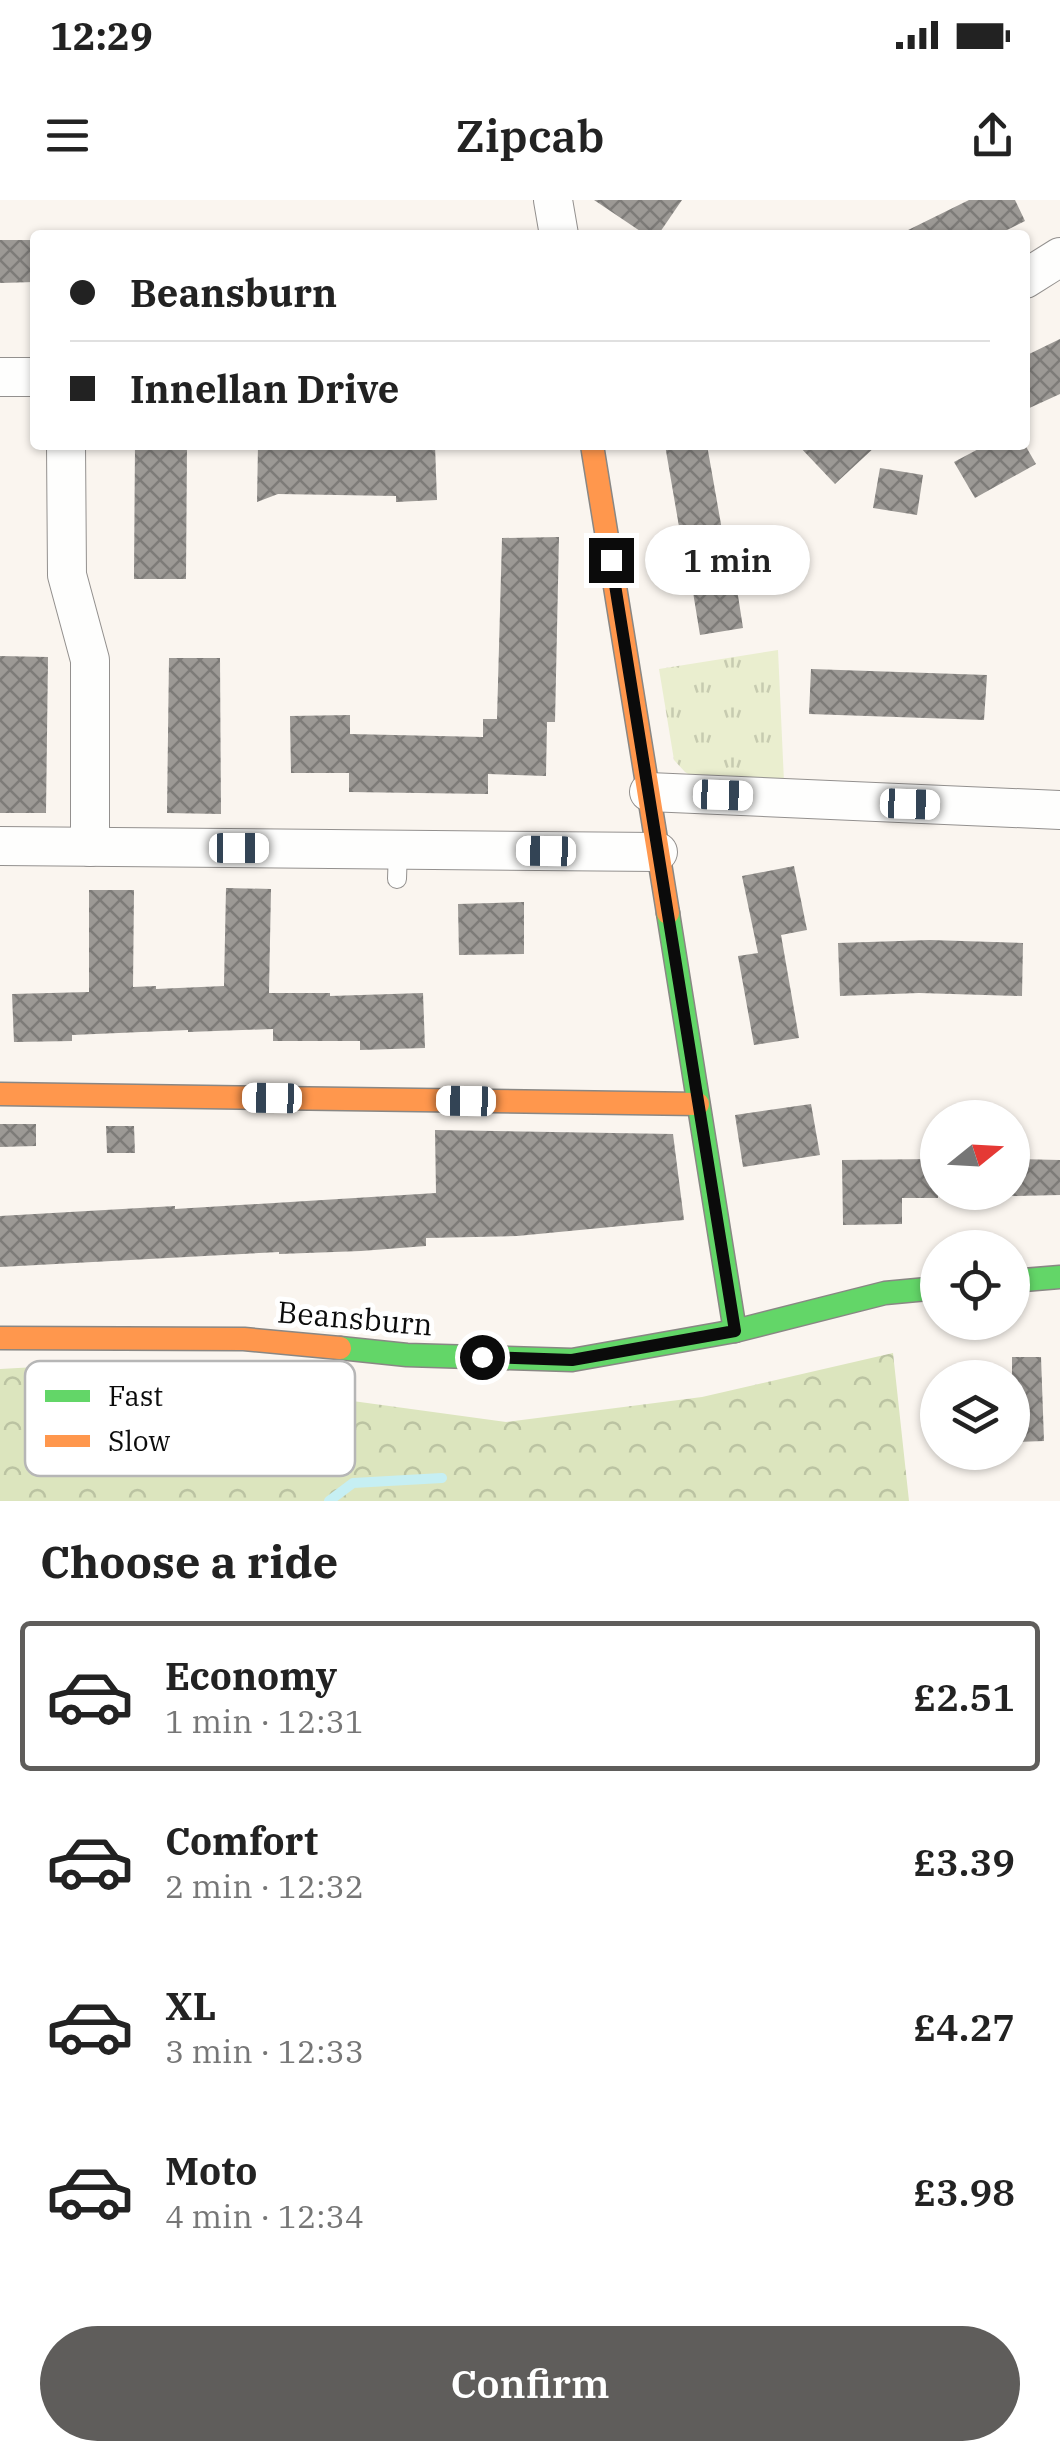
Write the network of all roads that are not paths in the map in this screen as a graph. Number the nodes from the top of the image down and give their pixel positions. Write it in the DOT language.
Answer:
graph roads {
  1 [pos="553,200"];
  2 [pos="558,230"];
  3 [pos="1060,257"];
  4 [pos="1030,276"];
  5 [pos="0,378"];
  6 [pos="30,378"];
  7 [pos="66,450"];
  8 [pos="593,450"];
  9 [pos="648,792"];
  10 [pos="1060,810"];
  11 [pos="0,846"];
  12 [pos="90,847"];
  13 [pos="658,852"];
  14 [pos="0,1094"];
  15 [pos="698,1104"];
  16 [pos="1060,1277"];
  17 [pos="1030,1280"];
  18 [pos="920,1289"];
  19 [pos="735,1331"];
  20 [pos="0,1338"];
  1 -- 2 [label="street"];
  3 -- 4 [label="street"];
  5 -- 6 [label="street"];
  7 -- 12 [label="street"];
  8 -- 9 [label="street"];
  9 -- 10 [label="street"];
  9 -- 13 [label="street"];
  11 -- 12 [label="street"];
  12 -- 13 [label="street"];
  13 -- 15 [label="street"];
  14 -- 15 [label="street"];
  15 -- 19 [label="street"];
  16 -- 17 [label="street"];
  18 -- 19 [label="street, Beansburn"];
  19 -- 20 [label="street, Beansburn"];
}
